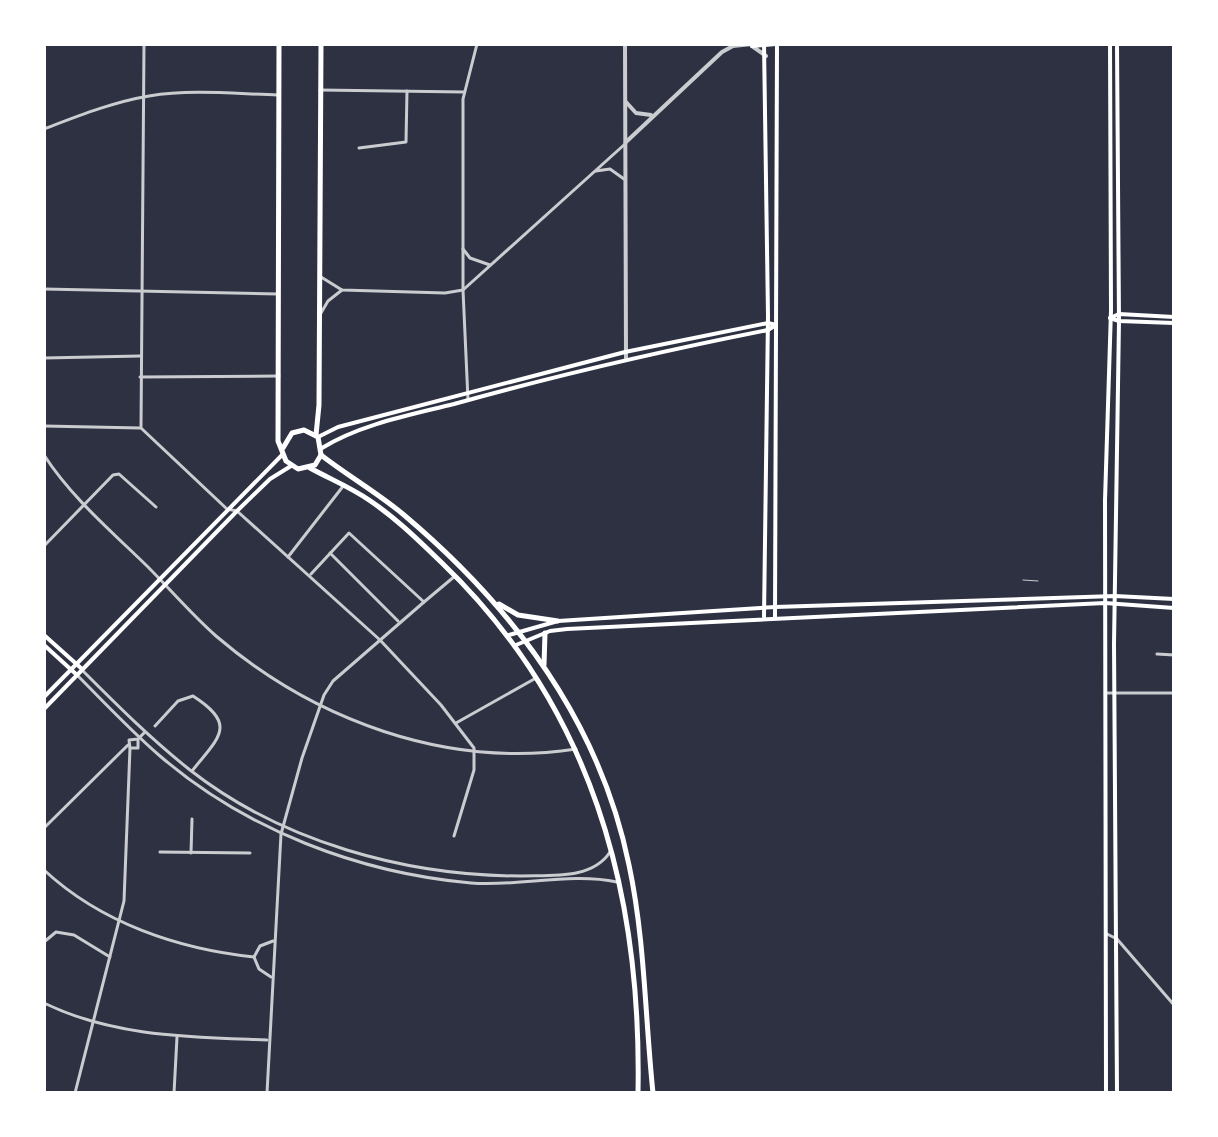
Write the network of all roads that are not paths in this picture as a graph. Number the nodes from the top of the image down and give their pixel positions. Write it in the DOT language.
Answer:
graph roads {
  1 [pos="144,44"];
  2 [pos="279,44"];
  3 [pos="321,44"];
  4 [pos="477,44"];
  5 [pos="625,44"];
  6 [pos="776,44"];
  7 [pos="1110,44"];
  8 [pos="1117,44"];
  9 [pos="751,45"];
  10 [pos="764,45"];
  11 [pos="766,56"];
  12 [pos="320,90"];
  13 [pos="407,91"];
  14 [pos="464,92"];
  15 [pos="279,95"];
  16 [pos="144,97"];
  17 [pos="625,100"];
  18 [pos="653,115"];
  19 [pos="44,129"];
  20 [pos="625,144"];
  21 [pos="359,148"];
  22 [pos="592,172"];
  23 [pos="624,179"];
  24 [pos="463,248"];
  25 [pos="490,265"];
  26 [pos="320,275"];
  27 [pos="44,289"];
  28 [pos="342,290"];
  29 [pos="463,290"];
  30 [pos="141,291"];
  31 [pos="278,294"];
  32 [pos="1119,314"];
  33 [pos="319,317"];
  34 [pos="1174,317"];
  35 [pos="1110,318"];
  36 [pos="1119,321"];
  37 [pos="768,323"];
  38 [pos="1174,323"];
  39 [pos="776,325"];
  40 [pos="768,330"];
  41 [pos="626,355"];
  42 [pos="140,356"];
  43 [pos="44,358"];
  44 [pos="279,376"];
  45 [pos="140,377"];
  46 [pos="468,393"];
  47 [pos="468,400"];
  48 [pos="44,426"];
  49 [pos="141,428"];
  50 [pos="317,436"];
  51 [pos="283,451"];
  52 [pos="322,451"];
  53 [pos="44,455"];
  54 [pos="291,466"];
  55 [pos="310,468"];
  56 [pos="344,485"];
  57 [pos="85,505"];
  58 [pos="156,507"];
  59 [pos="227,509"];
  60 [pos="237,511"];
  61 [pos="44,546"];
  62 [pos="330,553"];
  63 [pos="288,557"];
  64 [pos="310,575"];
  65 [pos="456,576"];
  66 [pos="159,578"];
  67 [pos="1023,580"];
  68 [pos="1038,581"];
  69 [pos="164,584"];
  70 [pos="1105,596"];
  71 [pos="1115,596"];
  72 [pos="1174,599"];
  73 [pos="495,601"];
  74 [pos="424,602"];
  75 [pos="1105,603"];
  76 [pos="1115,603"];
  77 [pos="765,607"];
  78 [pos="775,607"];
  79 [pos="1174,608"];
  80 [pos="662,614"];
  81 [pos="764,617"];
  82 [pos="775,617"];
  83 [pos="399,621"];
  84 [pos="558,621"];
  85 [pos="664,623"];
  86 [pos="547,624"];
  87 [pos="520,631"];
  88 [pos="547,632"];
  89 [pos="44,635"];
  90 [pos="509,635"];
  91 [pos="380,640"];
  92 [pos="527,640"];
  93 [pos="44,645"];
  94 [pos="516,645"];
  95 [pos="1157,654"];
  96 [pos="1174,655"];
  97 [pos="76,664"];
  98 [pos="544,666"];
  99 [pos="71,669"];
  100 [pos="82,669"];
  101 [pos="77,675"];
  102 [pos="538,678"];
  103 [pos="1106,693"];
  104 [pos="1114,693"];
  105 [pos="1174,693"];
  106 [pos="44,697"];
  107 [pos="319,708"];
  108 [pos="44,709"];
  109 [pos="456,723"];
  110 [pos="155,726"];
  111 [pos="145,732"];
  112 [pos="139,738"];
  113 [pos="129,747"];
  114 [pos="577,749"];
  115 [pos="475,753"];
  116 [pos="192,771"];
  117 [pos="192,819"];
  118 [pos="283,825"];
  119 [pos="44,828"];
  120 [pos="281,834"];
  121 [pos="454,836"];
  122 [pos="612,849"];
  123 [pos="160,852"];
  124 [pos="191,853"];
  125 [pos="250,853"];
  126 [pos="44,870"];
  127 [pos="512,876"];
  128 [pos="512,883"];
  129 [pos="621,883"];
  130 [pos="120,921"];
  131 [pos="1107,934"];
  132 [pos="1117,939"];
  133 [pos="273,941"];
  134 [pos="44,942"];
  135 [pos="110,957"];
  136 [pos="254,957"];
  137 [pos="271,977"];
  138 [pos="44,1003"];
  139 [pos="1174,1005"];
  140 [pos="93,1024"];
  141 [pos="177,1036"];
  142 [pos="268,1040"];
  143 [pos="75,1093"];
  144 [pos="174,1093"];
  145 [pos="267,1093"];
  146 [pos="638,1093"];
  147 [pos="653,1093"];
  148 [pos="1106,1093"];
  149 [pos="1117,1093"];
  1 -- 16 [label="street"];
  2 -- 15 [label="main road"];
  3 -- 12 [label="main road"];
  4 -- 14 [label="street"];
  5 -- 17 [label="street"];
  6 -- 10 [label="main road"];
  6 -- 39 [label="main road"];
  7 -- 35 [label="main road"];
  8 -- 32 [label="main road"];
  9 -- 10 [label="main road"];
  9 -- 11 [label="street"];
  9 -- 18 [label="street"];
  10 -- 11 [label="main road"];
  11 -- 37 [label="main road"];
  12 -- 13 [label="street"];
  12 -- 26 [label="main road"];
  13 -- 14 [label="street"];
  13 -- 21 [label="street"];
  14 -- 24 [label="street"];
  15 -- 16 [label="street"];
  15 -- 31 [label="main road"];
  16 -- 19 [label="street"];
  16 -- 30 [label="street"];
  17 -- 18 [label="street"];
  17 -- 20 [label="street"];
  18 -- 20 [label="street"];
  20 -- 22 [label="street"];
  20 -- 23 [label="street"];
  22 -- 23 [label="street"];
  22 -- 25 [label="street"];
  23 -- 41 [label="street"];
  24 -- 25 [label="street"];
  24 -- 29 [label="street"];
  25 -- 29 [label="street"];
  26 -- 28 [label="street"];
  26 -- 33 [label="main road"];
  27 -- 30 [label="street"];
  28 -- 29 [label="street"];
  28 -- 33 [label="street"];
  29 -- 46 [label="street"];
  30 -- 31 [label="street"];
  30 -- 42 [label="street"];
  31 -- 44 [label="main road"];
  32 -- 34 [label="main road"];
  32 -- 35 [label="main road"];
  32 -- 36 [label="main road"];
  33 -- 50 [label="main road"];
  35 -- 36 [label="main road"];
  35 -- 70 [label="main road"];
  36 -- 38 [label="main road"];
  36 -- 71 [label="main road"];
  37 -- 39 [label="main road"];
  37 -- 40 [label="main road"];
  37 -- 41 [label="main road"];
  39 -- 40 [label="main road"];
  39 -- 78 [label="main road"];
  40 -- 41 [label="main road"];
  40 -- 77 [label="main road"];
  41 -- 46 [label="main road"];
  41 -- 47 [label="main road"];
  42 -- 43 [label="street"];
  42 -- 45 [label="street"];
  44 -- 45 [label="street"];
  44 -- 51 [label="main road"];
  45 -- 49 [label="street"];
  46 -- 47 [label="street"];
  46 -- 50 [label="main road"];
  47 -- 52 [label="main road"];
  48 -- 49 [label="street"];
  49 -- 59 [label="street"];
  50 -- 51 [label="main road"];
  50 -- 52 [label="main road"];
  51 -- 54 [label="main road"];
  51 -- 59 [label="main road"];
  52 -- 55 [label="main road"];
  52 -- 73 [label="main road"];
  53 -- 57 [label="street"];
  54 -- 55 [label="main road"];
  54 -- 60 [label="main road"];
  55 -- 56 [label="main road"];
  56 -- 63 [label="street"];
  56 -- 65 [label="main road"];
  57 -- 58 [label="street"];
  57 -- 61 [label="street"];
  57 -- 66 [label="street"];
  59 -- 60 [label="street"];
  59 -- 66 [label="main road"];
  60 -- 63 [label="street"];
  60 -- 69 [label="main road"];
  62 -- 64 [label="street"];
  62 -- 74 [label="street"];
  62 -- 83 [label="street"];
  63 -- 64 [label="street"];
  64 -- 91 [label="street"];
  65 -- 74 [label="street"];
  65 -- 90 [label="main road"];
  66 -- 69 [label="street"];
  66 -- 97 [label="main road"];
  67 -- 68 [label="lane"];
  69 -- 100 [label="main road"];
  69 -- 107 [label="street"];
  70 -- 71 [label="main road"];
  70 -- 75 [label="main road"];
  70 -- 78 [label="main road"];
  71 -- 72 [label="main road"];
  71 -- 76 [label="main road"];
  73 -- 84 [label="main road"];
  73 -- 87 [label="main road"];
  74 -- 83 [label="street"];
  75 -- 76 [label="main road"];
  75 -- 82 [label="main road"];
  75 -- 103 [label="main road"];
  76 -- 79 [label="main road"];
  76 -- 104 [label="main road"];
  77 -- 78 [label="main road"];
  77 -- 80 [label="main road"];
  77 -- 81 [label="main road"];
  78 -- 82 [label="main road"];
  80 -- 84 [label="main road"];
  80 -- 85 [label="main road"];
  81 -- 82 [label="main road"];
  81 -- 85 [label="main road"];
  83 -- 91 [label="street"];
  84 -- 86 [label="main road"];
  85 -- 88 [label="main road"];
  86 -- 87 [label="main road"];
  86 -- 88 [label="main road"];
  87 -- 90 [label="main road"];
  87 -- 92 [label="main road"];
  88 -- 92 [label="main road"];
  88 -- 98 [label="main road"];
  89 -- 97 [label="main road"];
  90 -- 94 [label="main road"];
  91 -- 107 [label="street"];
  91 -- 109 [label="street"];
  92 -- 94 [label="main road"];
  92 -- 98 [label="main road"];
  93 -- 99 [label="main road"];
  94 -- 102 [label="main road"];
  95 -- 96 [label="street"];
  97 -- 99 [label="main road"];
  97 -- 100 [label="main road"];
  98 -- 147 [label="main road"];
  99 -- 101 [label="main road"];
  99 -- 106 [label="main road"];
  100 -- 101 [label="main road"];
  100 -- 111 [label="street"];
  101 -- 108 [label="main road"];
  101 -- 112 [label="street"];
  102 -- 109 [label="street"];
  102 -- 114 [label="main road"];
  103 -- 104 [label="street"];
  103 -- 131 [label="main road"];
  104 -- 105 [label="street"];
  104 -- 132 [label="main road"];
  107 -- 115 [label="street"];
  107 -- 118 [label="street"];
  109 -- 115 [label="street"];
  110 -- 116 [label="street"];
  111 -- 112 [label="street"];
  111 -- 116 [label="street"];
  112 -- 113 [label="street"];
  112 -- 113 [label="street"];
  112 -- 120 [label="street"];
  113 -- 119 [label="street"];
  113 -- 130 [label="street"];
  114 -- 115 [label="street"];
  114 -- 122 [label="main road"];
  115 -- 121 [label="street"];
  116 -- 118 [label="street"];
  117 -- 124 [label="street"];
  118 -- 120 [label="street"];
  118 -- 127 [label="street"];
  120 -- 128 [label="street"];
  120 -- 133 [label="street"];
  122 -- 127 [label="street"];
  122 -- 129 [label="main road"];
  123 -- 124 [label="street"];
  124 -- 125 [label="street"];
  126 -- 130 [label="street"];
  127 -- 128 [label="street"];
  128 -- 129 [label="street"];
  129 -- 146 [label="main road"];
  130 -- 135 [label="street"];
  130 -- 136 [label="street"];
  131 -- 132 [label="street"];
  131 -- 148 [label="main road"];
  132 -- 139 [label="street"];
  132 -- 149 [label="main road"];
  133 -- 136 [label="street"];
  133 -- 137 [label="street"];
  134 -- 135 [label="street"];
  135 -- 140 [label="street"];
  136 -- 137 [label="street"];
  137 -- 142 [label="street"];
  138 -- 140 [label="street"];
  140 -- 141 [label="street"];
  140 -- 143 [label="street"];
  141 -- 142 [label="street"];
  141 -- 144 [label="street"];
  142 -- 145 [label="street"];
}
